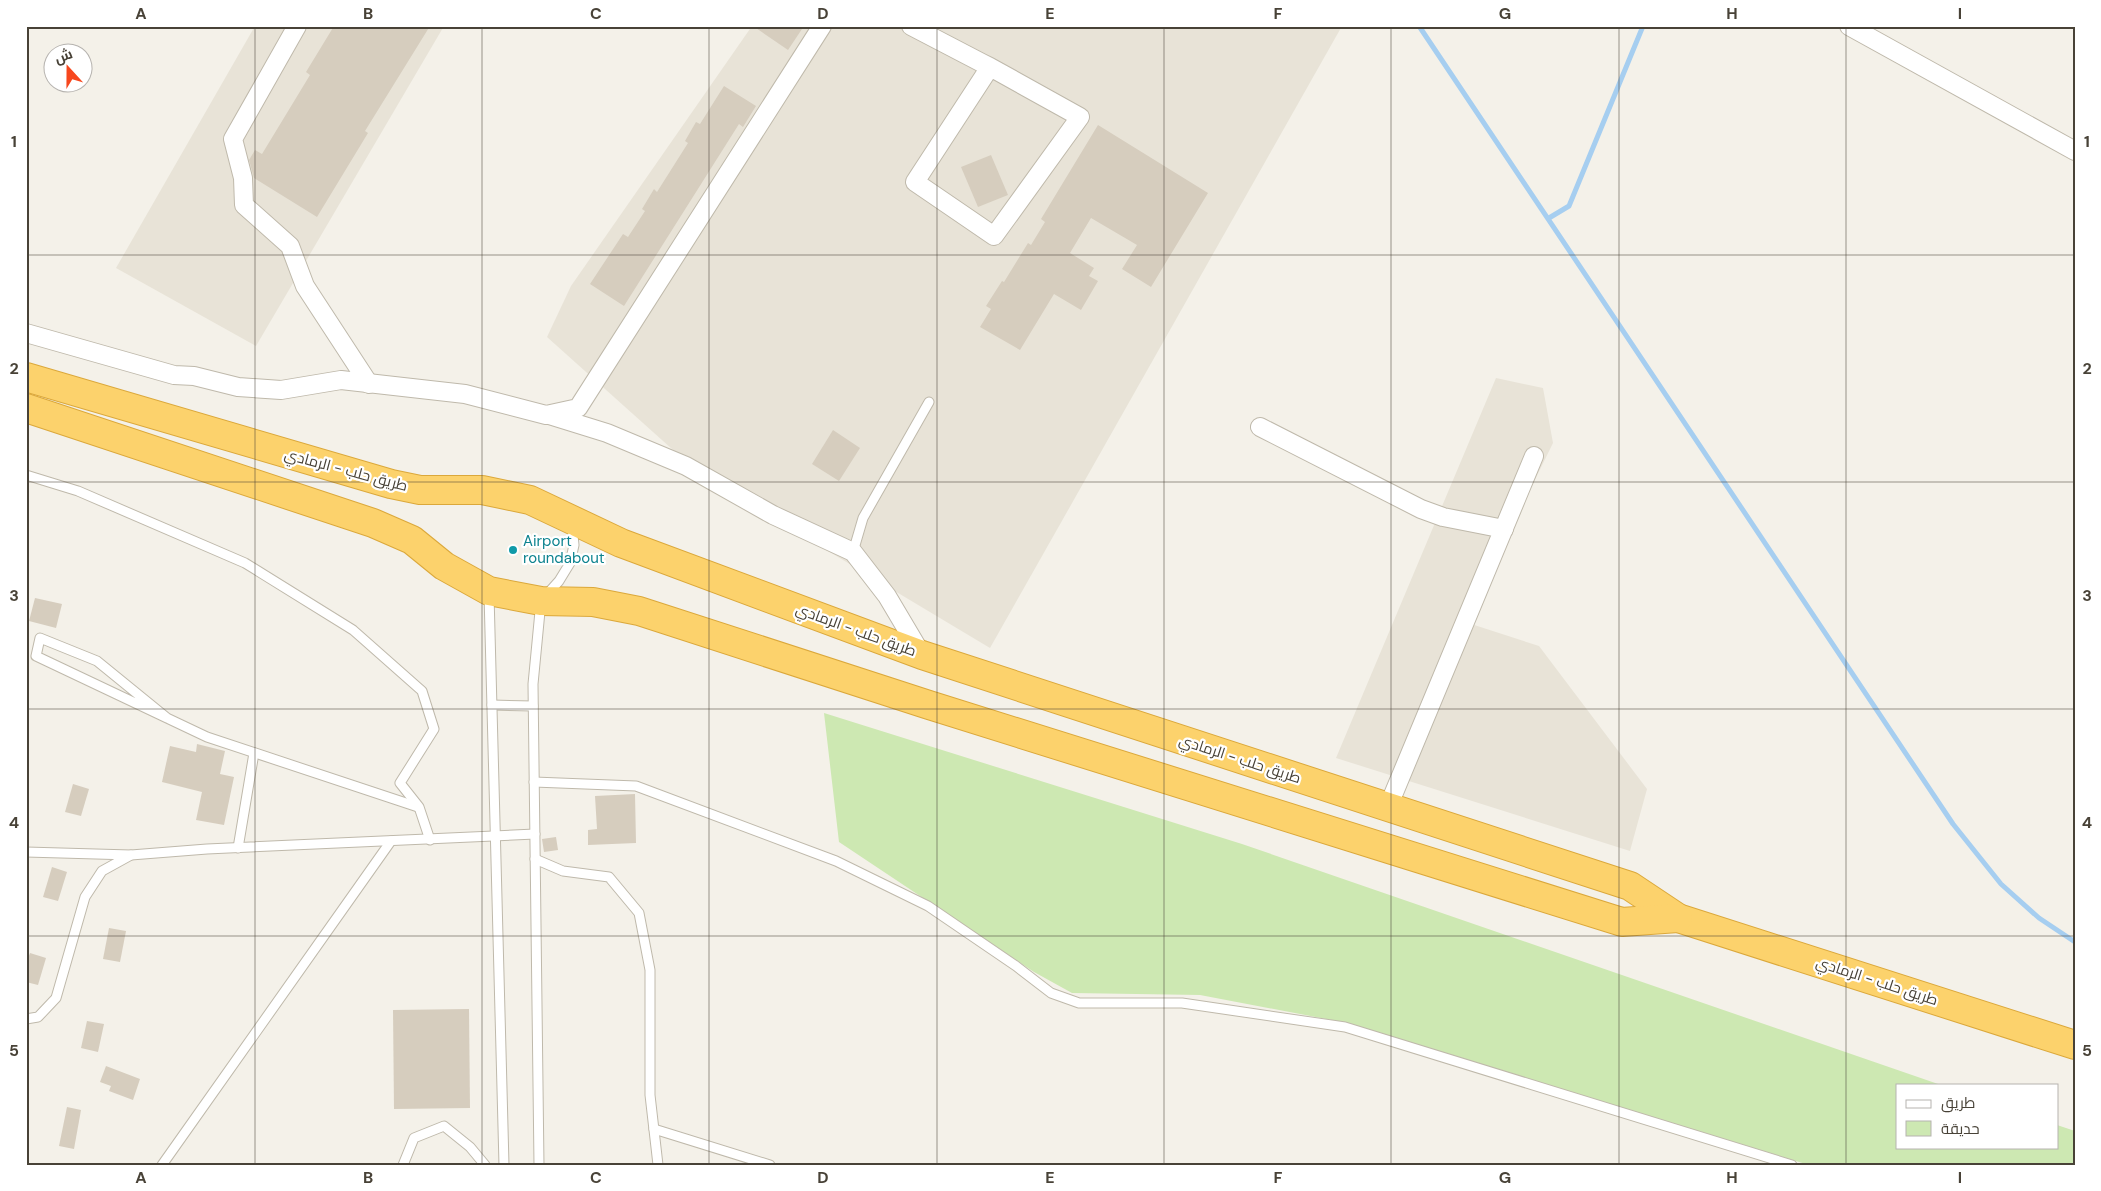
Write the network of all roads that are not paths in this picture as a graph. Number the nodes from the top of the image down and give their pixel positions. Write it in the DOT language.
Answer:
graph roads {
  1 [pos="296,26"];
  2 [pos="822,26"];
  3 [pos="911,26"];
  4 [pos="1850,26"];
  5 [pos="990,67"];
  6 [pos="2075,151"];
  7 [pos="26,332"];
  8 [pos="26,377"];
  9 [pos="369,384"];
  10 [pos="929,402"];
  11 [pos="26,408"];
  12 [pos="546,414"];
  13 [pos="1260,427"];
  14 [pos="1534,456"];
  15 [pos="26,474"];
  16 [pos="572,520"];
  17 [pos="1504,529"];
  18 [pos="853,552"];
  19 [pos="489,591"];
  20 [pos="541,601"];
  21 [pos="922,654"];
  22 [pos="492,705"];
  23 [pos="533,706"];
  24 [pos="167,718"];
  25 [pos="254,753"];
  26 [pos="534,782"];
  27 [pos="419,807"];
  28 [pos="1388,807"];
  29 [pos="535,834"];
  30 [pos="496,836"];
  31 [pos="430,840"];
  32 [pos="391,841"];
  33 [pos="238,848"];
  34 [pos="26,852"];
  35 [pos="131,855"];
  36 [pos="535,859"];
  37 [pos="1678,918"];
  38 [pos="26,1019"];
  39 [pos="2075,1045"];
  40 [pos="654,1129"];
  41 [pos="162,1165"];
  42 [pos="402,1165"];
  43 [pos="485,1165"];
  44 [pos="504,1165"];
  45 [pos="539,1165"];
  46 [pos="658,1165"];
  47 [pos="770,1165"];
  48 [pos="1792,1165"];
  1 -- 9 [label="street"];
  2 -- 12 [label="street"];
  3 -- 5 [label="street"];
  4 -- 6 [label="street"];
  5 -- 5 [label="street"];
  7 -- 9 [label="street"];
  8 -- 16 [label="highway, طريق حلب - الرمادي"];
  9 -- 12 [label="street"];
  10 -- 18 [label="lane"];
  11 -- 19 [label="highway, طريق حلب - الرمادي"];
  12 -- 18 [label="street"];
  13 -- 17 [label="street"];
  14 -- 17 [label="street"];
  15 -- 27 [label="lane"];
  16 -- 20 [label="lane"];
  16 -- 21 [label="highway, طريق حلب - الرمادي"];
  17 -- 28 [label="street"];
  18 -- 21 [label="street"];
  19 -- 20 [label="highway, طريق حلب - الرمادي"];
  19 -- 22 [label="lane"];
  20 -- 23 [label="lane"];
  20 -- 37 [label="highway, طريق حلب - الرمادي"];
  21 -- 28 [label="highway, طريق حلب - الرمادي"];
  22 -- 23 [label="lane"];
  22 -- 30 [label="lane"];
  23 -- 26 [label="lane"];
  24 -- 24 [label="lane"];
  24 -- 25 [label="lane"];
  25 -- 27 [label="lane"];
  25 -- 33 [label="lane"];
  26 -- 29 [label="lane"];
  26 -- 48 [label="lane"];
  27 -- 31 [label="lane"];
  28 -- 37 [label="highway, طريق حلب - الرمادي"];
  29 -- 30 [label="lane"];
  29 -- 36 [label="lane"];
  30 -- 31 [label="lane"];
  30 -- 44 [label="lane"];
  31 -- 32 [label="lane"];
  32 -- 33 [label="lane"];
  32 -- 41 [label="lane"];
  33 -- 35 [label="lane"];
  34 -- 35 [label="lane"];
  35 -- 38 [label="lane"];
  36 -- 40 [label="lane"];
  36 -- 45 [label="lane"];
  37 -- 39 [label="highway, طريق حلب - الرمادي"];
  40 -- 46 [label="lane"];
  40 -- 47 [label="lane"];
  42 -- 43 [label="lane"];
}
